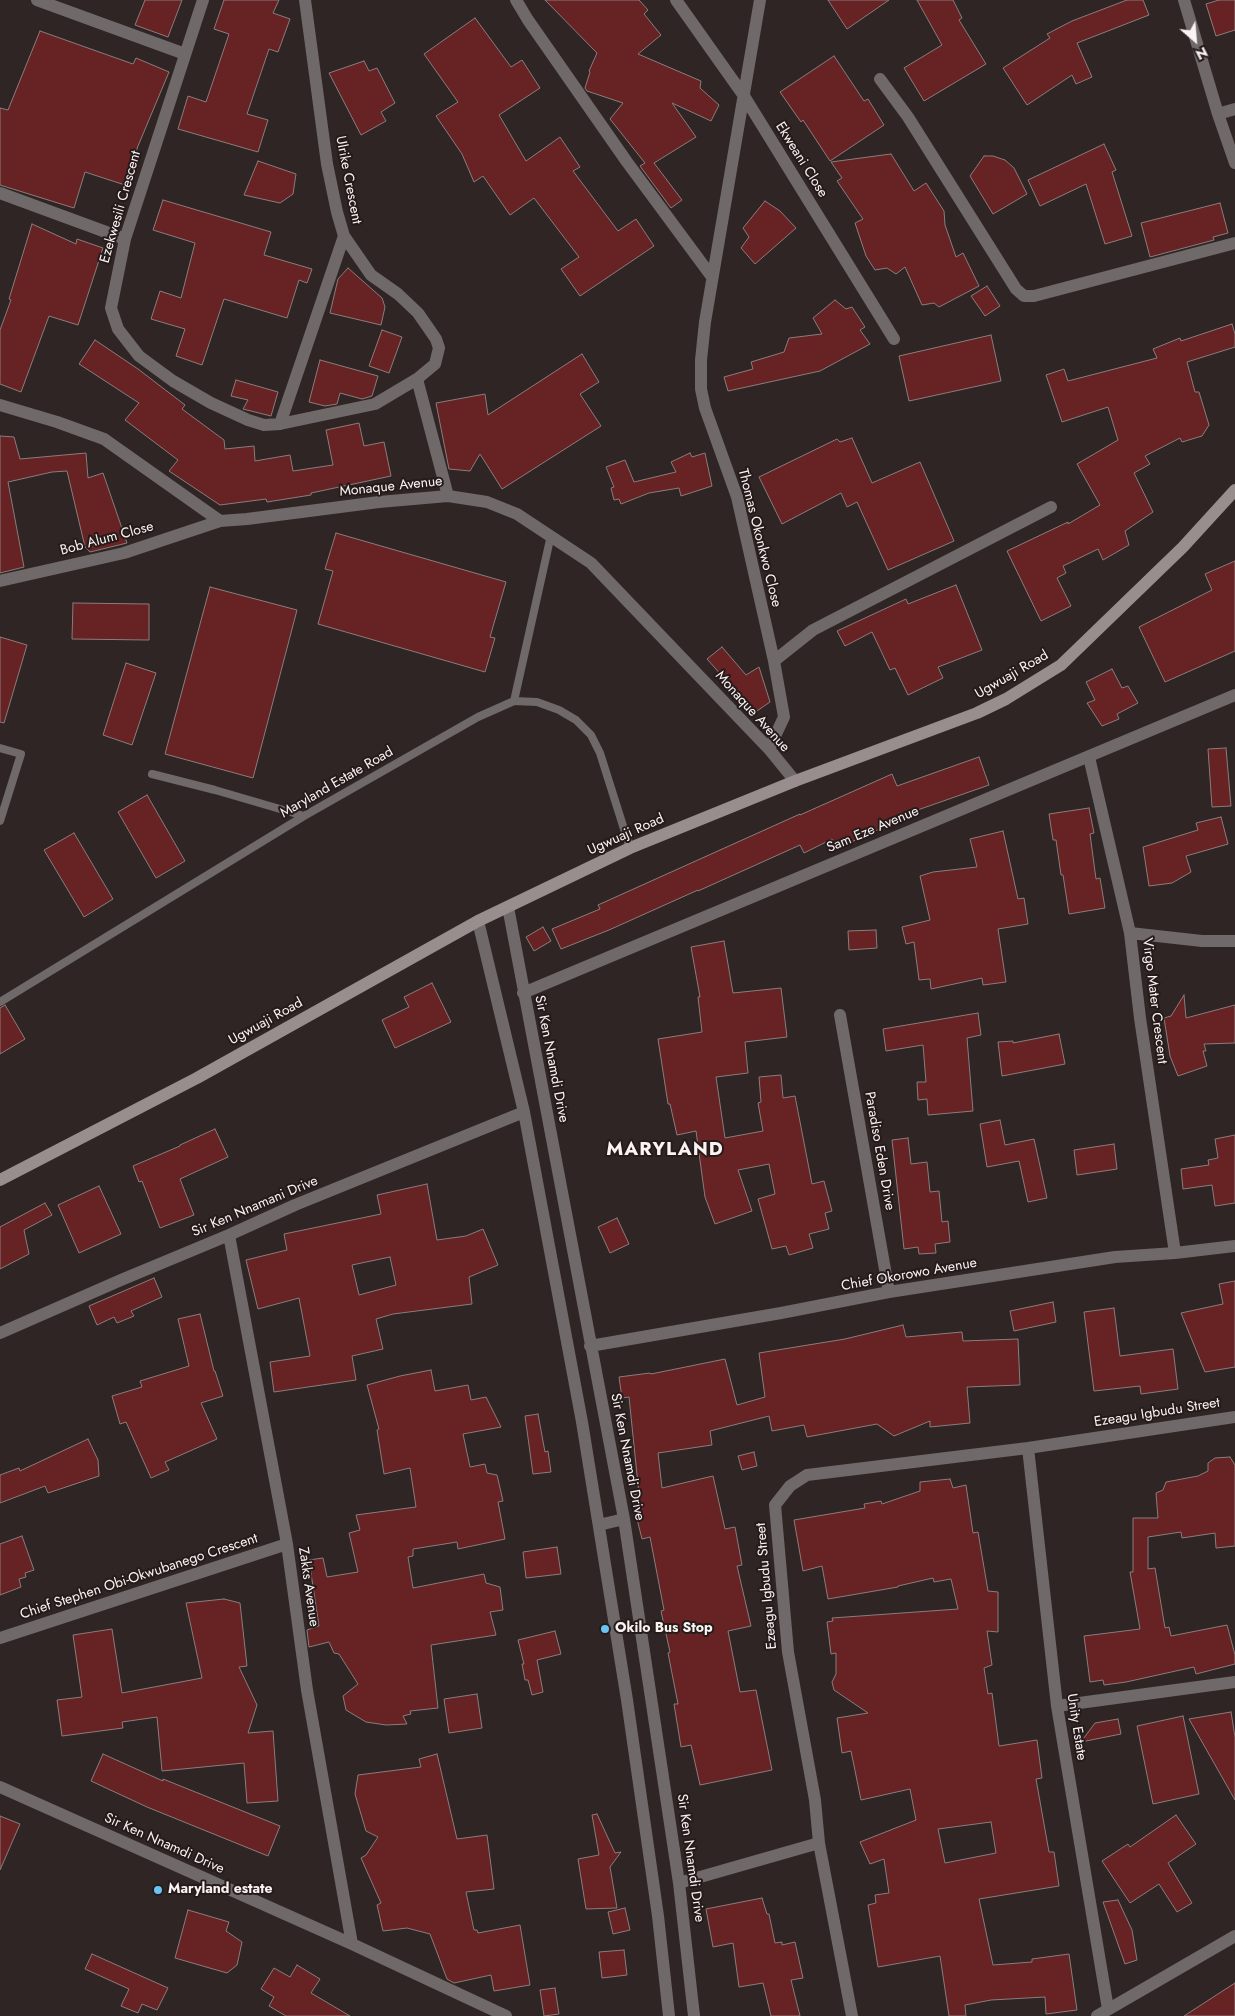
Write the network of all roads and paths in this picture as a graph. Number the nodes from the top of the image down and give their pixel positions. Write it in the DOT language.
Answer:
graph roads {
  1 [pos="37,0"];
  2 [pos="203,0"];
  3 [pos="305,0"];
  4 [pos="516,0"];
  5 [pos="676,0"];
  6 [pos="760,0"];
  7 [pos="1184,0"];
  8 [pos="185,54"];
  9 [pos="880,79"];
  10 [pos="744,96"];
  11 [pos="1235,109"];
  12 [pos="1218,114"];
  13 [pos="1235,164"];
  14 [pos="0,194"];
  15 [pos="344,236"];
  16 [pos="125,239"];
  17 [pos="1235,243"];
  18 [pos="712,277"];
  19 [pos="894,339"];
  20 [pos="417,380"];
  21 [pos="0,405"];
  22 [pos="280,424"];
  23 [pos="1235,490"];
  24 [pos="448,496"];
  25 [pos="1051,508"];
  26 [pos="220,520"];
  27 [pos="551,535"];
  28 [pos="0,581"];
  29 [pos="774,661"];
  30 [pos="1235,694"];
  31 [pos="514,701"];
  32 [pos="0,748"];
  33 [pos="769,749"];
  34 [pos="1089,757"];
  35 [pos="152,774"];
  36 [pos="795,781"];
  37 [pos="304,816"];
  38 [pos="0,821"];
  39 [pos="630,848"];
  40 [pos="508,908"];
  41 [pos="478,921"];
  42 [pos="1130,934"];
  43 [pos="1235,941"];
  44 [pos="523,993"];
  45 [pos="0,1002"];
  46 [pos="840,1015"];
  47 [pos="524,1112"];
  48 [pos="0,1180"];
  49 [pos="229,1235"];
  50 [pos="1235,1246"];
  51 [pos="1175,1253"];
  52 [pos="889,1292"];
  53 [pos="0,1333"];
  54 [pos="590,1346"];
  55 [pos="1235,1417"];
  56 [pos="1028,1448"];
  57 [pos="624,1519"];
  58 [pos="599,1525"];
  59 [pos="287,1544"];
  60 [pos="0,1638"];
  61 [pos="1235,1682"];
  62 [pos="1057,1706"];
  63 [pos="0,1787"];
  64 [pos="819,1843"];
  65 [pos="679,1882"];
  66 [pos="1235,1936"];
  67 [pos="352,1944"];
  68 [pos="1103,2013"];
  69 [pos="506,2016"];
  70 [pos="669,2016"];
  71 [pos="694,2016"];
  72 [pos="852,2016"];
  1 -- 8 [label="street"];
  2 -- 8 [label="street, Ezekwesili Crescent"];
  3 -- 15 [label="street, Ulrike Crescent"];
  4 -- 18 [label="street"];
  5 -- 10 [label="street, Ekweani Close"];
  6 -- 10 [label="street, Thomas Okonkwo Close"];
  7 -- 12 [label="street"];
  8 -- 16 [label="street, Ezekwesili Crescent"];
  9 -- 17 [label="street"];
  10 -- 18 [label="street, Thomas Okonkwo Close"];
  10 -- 19 [label="street, Ekweani Close"];
  11 -- 12 [label="street"];
  12 -- 13 [label="street"];
  14 -- 16 [label="street"];
  15 -- 20 [label="street, Ulrike Crescent"];
  15 -- 22 [label="street"];
  16 -- 22 [label="street, Ezekwesili Crescent"];
  18 -- 29 [label="street, Thomas Okonkwo Close"];
  20 -- 22 [label="street, Ezekwesili Crescent"];
  20 -- 24 [label="street"];
  21 -- 26 [label="street"];
  23 -- 36 [label="main road, Ugwuaji Road"];
  24 -- 26 [label="street, Monaque Avenue"];
  24 -- 27 [label="street, Monaque Avenue"];
  25 -- 29 [label="street"];
  26 -- 28 [label="street, Bob Alum Close"];
  27 -- 31 [label="lane"];
  27 -- 33 [label="street, Monaque Avenue"];
  29 -- 33 [label="street, Thomas Okonkwo Close"];
  30 -- 34 [label="street, Sam Eze Avenue"];
  31 -- 37 [label="lane, Maryland Estate Road"];
  31 -- 39 [label="lane, Maryland Estate Road"];
  32 -- 38 [label="lane"];
  33 -- 36 [label="street, Monaque Avenue"];
  34 -- 42 [label="street, Virgo Mater Crescent"];
  34 -- 44 [label="street, Sam Eze Avenue"];
  35 -- 37 [label="lane"];
  36 -- 39 [label="main road, Ugwuaji Road"];
  37 -- 45 [label="lane, Maryland Estate Road"];
  39 -- 40 [label="main road, Ugwuaji Road"];
  40 -- 41 [label="main road, Ugwuaji Road"];
  40 -- 44 [label="street, Sir Ken Nnamdi Drive"];
  41 -- 47 [label="street"];
  41 -- 48 [label="main road, Ugwuaji Road"];
  42 -- 43 [label="street"];
  42 -- 51 [label="street, Virgo Mater Crescent"];
  44 -- 54 [label="street, Sir Ken Nnamdi Drive"];
  46 -- 52 [label="street, Paradiso Eden Drive"];
  47 -- 49 [label="street, Sir Ken Nnamani Drive"];
  47 -- 58 [label="street"];
  49 -- 53 [label="street, Sir Ken Nnamani Drive"];
  49 -- 59 [label="street, Zakks Avenue"];
  50 -- 51 [label="street, Chief Okorowo Avenue"];
  51 -- 52 [label="street, Chief Okorowo Avenue"];
  52 -- 54 [label="street, Chief Okorowo Avenue"];
  54 -- 57 [label="street, Sir Ken Nnamdi Drive"];
  55 -- 56 [label="street, Ezeagu Igbudu Street"];
  56 -- 62 [label="street, Unity Estate"];
  56 -- 64 [label="street, Ezeagu Igbudu Street"];
  57 -- 58 [label="street"];
  57 -- 65 [label="street, Sir Ken Nnamdi Drive"];
  58 -- 70 [label="street"];
  59 -- 60 [label="street, Chief Stephen Obi-Okwubanego Crescent"];
  59 -- 67 [label="street, Zakks Avenue"];
  61 -- 62 [label="street"];
  62 -- 68 [label="street, Unity Estate"];
  63 -- 67 [label="street, Sir Ken Nnamdi Drive"];
  64 -- 65 [label="street"];
  64 -- 72 [label="street, Ezeagu Igbudu Street"];
  65 -- 71 [label="street, Sir Ken Nnamdi Drive"];
  66 -- 68 [label="street"];
  67 -- 69 [label="street, Sir Ken Nnamdi Drive"];
}
